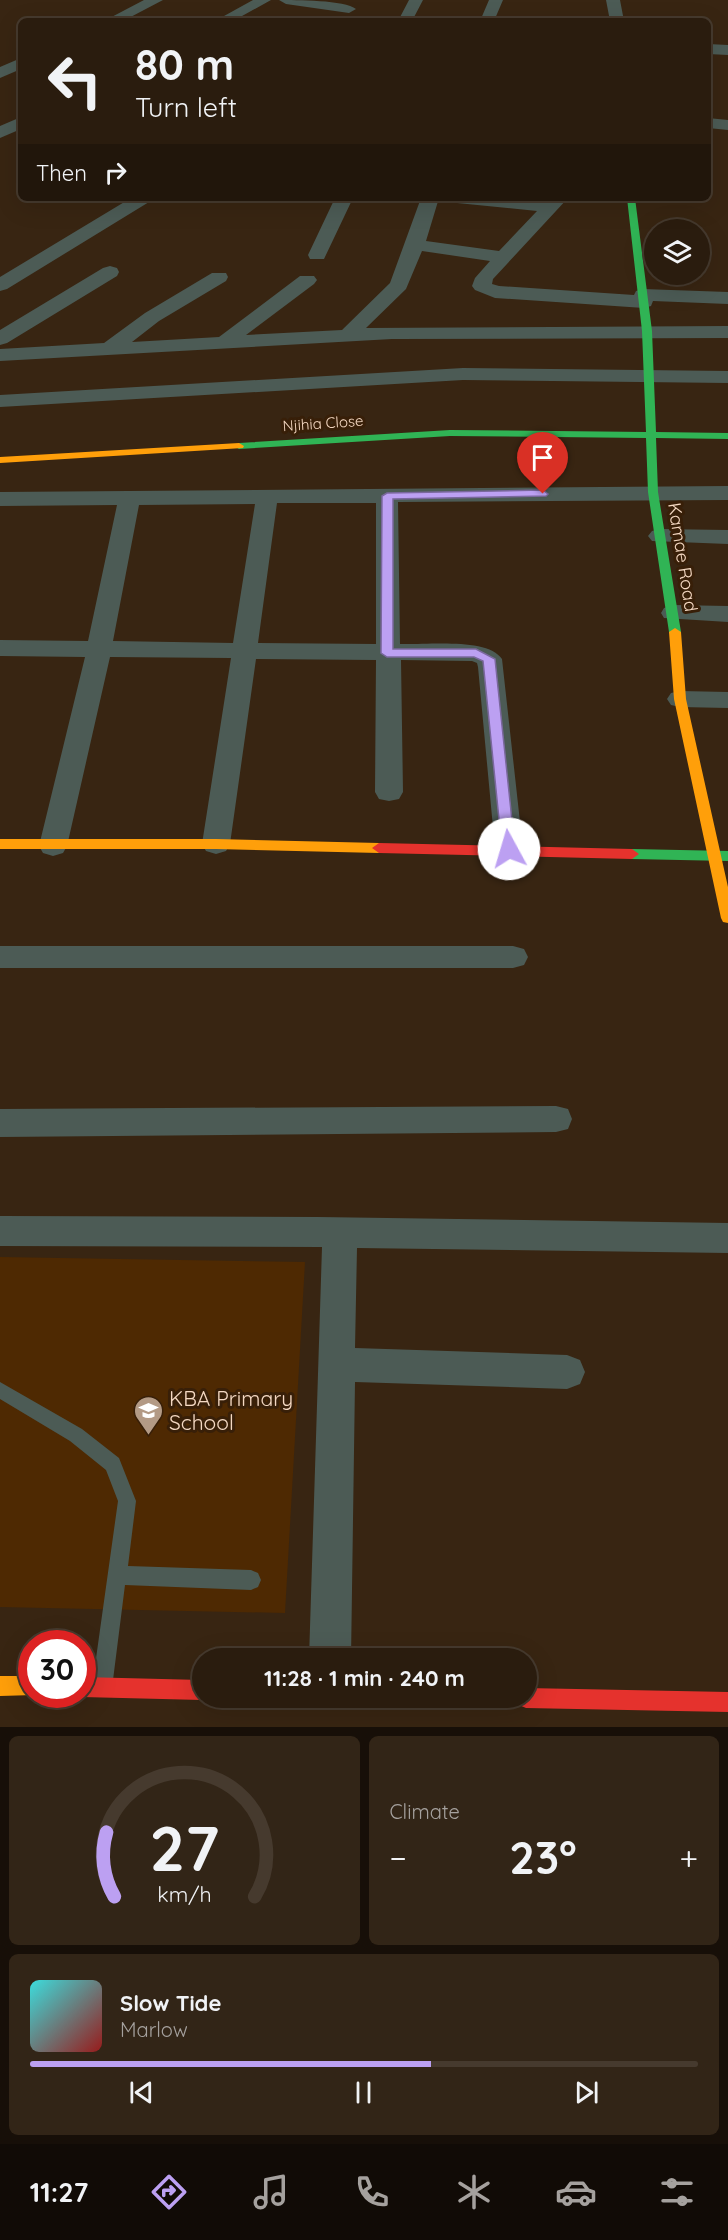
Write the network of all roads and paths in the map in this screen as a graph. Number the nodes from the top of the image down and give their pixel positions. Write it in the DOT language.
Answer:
graph roads {
  1 [pos="156,0"];
  2 [pos="264,0"];
  3 [pos="286,0"];
  4 [pos="416,0"];
  5 [pos="496,0"];
  6 [pos="613,0"];
  7 [pos="349,9"];
  8 [pos="117,18"];
  9 [pos="228,18"];
  10 [pos="407,18"];
  11 [pos="488,18"];
  12 [pos="616,18"];
  13 [pos="711,49"];
  14 [pos="728,50"];
  15 [pos="18,64"];
  16 [pos="0,73"];
  17 [pos="711,123"];
  18 [pos="18,124"];
  19 [pos="728,125"];
  20 [pos="0,133"];
  21 [pos="138,201"];
  22 [pos="343,201"];
  23 [pos="429,201"];
  24 [pos="530,201"];
  25 [pos="631,201"];
  26 [pos="555,202"];
  27 [pos="415,245"];
  28 [pos="317,255"];
  29 [pos="506,257"];
  30 [pos="110,272"];
  31 [pos="219,277"];
  32 [pos="307,280"];
  33 [pos="0,285"];
  34 [pos="643,298"];
  35 [pos="728,298"];
  36 [pos="646,331"];
  37 [pos="728,332"];
  38 [pos="347,336"];
  39 [pos="0,339"];
  40 [pos="225,342"];
  41 [pos="109,349"];
  42 [pos="0,355"];
  43 [pos="649,376"];
  44 [pos="728,377"];
  45 [pos="0,401"];
  46 [pos="649,435"];
  47 [pos="728,436"];
  48 [pos="0,460"];
  49 [pos="653,492"];
  50 [pos="728,493"];
  51 [pos="387,496"];
  52 [pos="267,497"];
  53 [pos="0,499"];
  54 [pos="129,499"];
  55 [pos="660,536"];
  56 [pos="728,537"];
  57 [pos="673,613"];
  58 [pos="728,614"];
  59 [pos="0,648"];
  60 [pos="99,650"];
  61 [pos="245,651"];
  62 [pos="387,653"];
  63 [pos="680,699"];
  64 [pos="728,700"];
  65 [pos="389,792"];
  66 [pos="0,844"];
  67 [pos="216,844"];
  68 [pos="53,846"];
  69 [pos="509,849"];
  70 [pos="722,856"];
  71 [pos="728,918"];
  72 [pos="0,957"];
  73 [pos="513,957"];
  74 [pos="556,1119"];
  75 [pos="0,1123"];
  76 [pos="0,1231"];
  77 [pos="340,1233"];
  78 [pos="728,1238"];
  79 [pos="336,1364"];
  80 [pos="567,1372"];
  81 [pos="0,1390"];
  82 [pos="117,1575"];
  83 [pos="251,1580"];
  84 [pos="330,1648"];
  85 [pos="0,1686"];
  86 [pos="18,1686"];
  87 [pos="96,1688"];
  88 [pos="102,1688"];
  89 [pos="192,1690"];
  90 [pos="537,1700"];
  91 [pos="728,1702"];
  92 [pos="609,1713"];
  1 -- 8 [label="street"];
  2 -- 9 [label="street"];
  3 -- 7 [label="street"];
  4 -- 10 [label="street"];
  5 -- 11 [label="street"];
  6 -- 12 [label="street"];
  13 -- 14 [label="street"];
  15 -- 16 [label="street"];
  17 -- 19 [label="street"];
  18 -- 20 [label="street"];
  21 -- 33 [label="street"];
  22 -- 28 [label="street"];
  23 -- 27 [label="street"];
  24 -- 26 [label="street"];
  25 -- 34 [label="street, Kamae Road"];
  26 -- 29 [label="street"];
  27 -- 29 [label="street"];
  27 -- 38 [label="street"];
  29 -- 34 [label="street"];
  30 -- 39 [label="street"];
  31 -- 41 [label="street"];
  32 -- 40 [label="street"];
  34 -- 35 [label="street"];
  34 -- 36 [label="street, Kamae Road"];
  36 -- 37 [label="street"];
  36 -- 38 [label="street"];
  36 -- 43 [label="street, Kamae Road"];
  38 -- 40 [label="street"];
  40 -- 41 [label="street"];
  41 -- 42 [label="street"];
  43 -- 44 [label="street"];
  43 -- 45 [label="street"];
  43 -- 46 [label="street, Kamae Road"];
  46 -- 47 [label="street, Njihia Close"];
  46 -- 48 [label="street, Njihia Close"];
  46 -- 49 [label="street, Kamae Road"];
  49 -- 50 [label="street"];
  49 -- 51 [label="street"];
  49 -- 55 [label="street, Kamae Road"];
  51 -- 52 [label="street"];
  51 -- 62 [label="street"];
  52 -- 54 [label="street"];
  52 -- 61 [label="street"];
  53 -- 54 [label="street"];
  54 -- 60 [label="street"];
  55 -- 56 [label="street"];
  55 -- 57 [label="street, Kamae Road"];
  57 -- 58 [label="street"];
  57 -- 63 [label="street, Kamae Road"];
  59 -- 60 [label="street"];
  60 -- 61 [label="street"];
  60 -- 68 [label="street"];
  61 -- 62 [label="street"];
  61 -- 67 [label="street"];
  62 -- 65 [label="street"];
  62 -- 69 [label="street"];
  63 -- 64 [label="street"];
  63 -- 70 [label="street, Kamae Road"];
  66 -- 68 [label="street"];
  67 -- 68 [label="street"];
  67 -- 69 [label="street"];
  69 -- 70 [label="street"];
  70 -- 71 [label="street, Kamae Road"];
  72 -- 73 [label="street"];
  74 -- 75 [label="street"];
  76 -- 77 [label="street"];
  77 -- 78 [label="street"];
  77 -- 79 [label="street"];
  79 -- 80 [label="street"];
  79 -- 84 [label="street"];
  81 -- 82 [label="lane"];
  82 -- 83 [label="lane"];
  82 -- 88 [label="lane"];
  85 -- 86 [label="street"];
  87 -- 88 [label="street"];
  88 -- 89 [label="street"];
  90 -- 92 [label="street"];
  91 -- 92 [label="street"];
}
